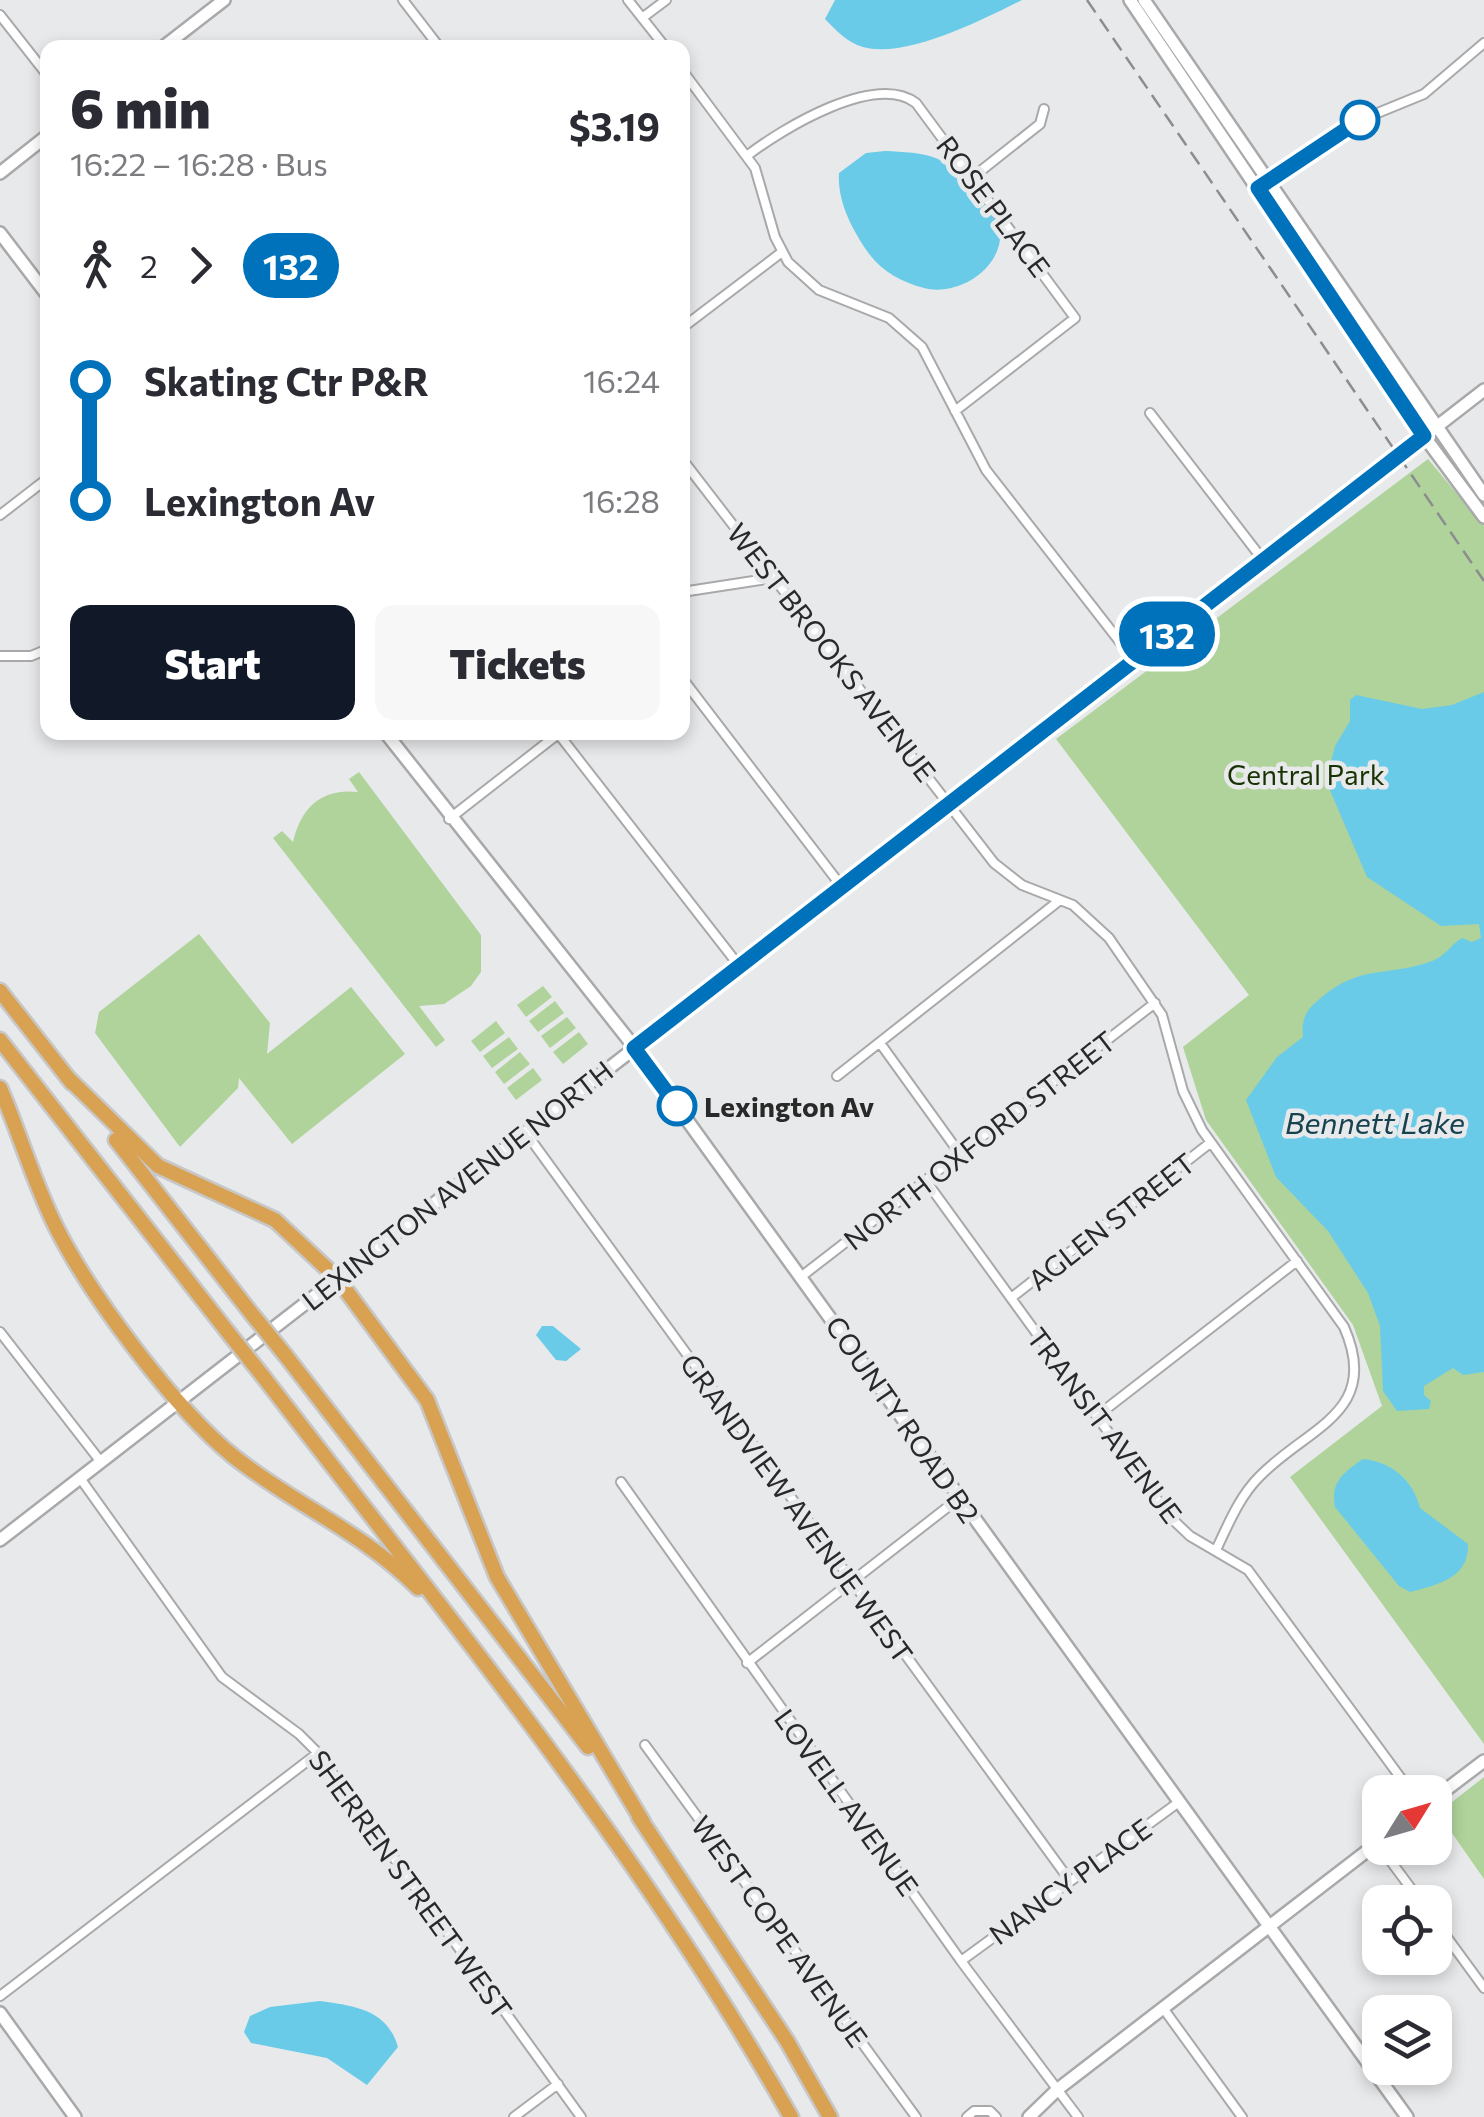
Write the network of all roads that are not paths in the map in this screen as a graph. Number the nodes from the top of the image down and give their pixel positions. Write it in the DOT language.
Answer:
graph roads {
  1 [pos="224,0"];
  2 [pos="403,0"];
  3 [pos="628,0"];
  4 [pos="666,0"];
  5 [pos="1130,0"];
  6 [pos="1144,0"];
  7 [pos="0,15"];
  8 [pos="642,18"];
  9 [pos="172,40"];
  10 [pos="434,40"];
  11 [pos="660,40"];
  12 [pos="1484,44"];
  13 [pos="40,66"];
  14 [pos="690,80"];
  15 [pos="1044,109"];
  16 [pos="40,141"];
  17 [pos="748,155"];
  18 [pos="0,173"];
  19 [pos="973,177"];
  20 [pos="1263,185"];
  21 [pos="0,233"];
  22 [pos="782,252"];
  23 [pos="40,286"];
  24 [pos="690,322"];
  25 [pos="1484,390"];
  26 [pos="955,411"];
  27 [pos="1150,412"];
  28 [pos="1436,427"];
  29 [pos="1424,436"];
  30 [pos="690,469"];
  31 [pos="40,484"];
  32 [pos="1484,495"];
  33 [pos="0,515"];
  34 [pos="1484,517"];
  35 [pos="1263,560"];
  36 [pos="774,578"];
  37 [pos="690,591"];
  38 [pos="40,652"];
  39 [pos="0,656"];
  40 [pos="1134,660"];
  41 [pos="690,688"];
  42 [pos="391,740"];
  43 [pos="548,740"];
  44 [pos="562,740"];
  45 [pos="950,804"];
  46 [pos="450,818"];
  47 [pos="842,888"];
  48 [pos="1060,900"];
  49 [pos="740,967"];
  50 [pos="0,991"];
  51 [pos="1155,1003"];
  52 [pos="0,1040"];
  53 [pos="880,1043"];
  54 [pos="634,1048"];
  55 [pos="837,1076"];
  56 [pos="67,1077"];
  57 [pos="0,1088"];
  58 [pos="526,1134"];
  59 [pos="1210,1143"];
  60 [pos="960,1154"];
  61 [pos="926,1181"];
  62 [pos="1297,1261"];
  63 [pos="802,1276"];
  64 [pos="337,1278"];
  65 [pos="1011,1298"];
  66 [pos="0,1332"];
  67 [pos="178,1401"];
  68 [pos="1097,1416"];
  69 [pos="101,1462"];
  70 [pos="80,1478"];
  71 [pos="621,1482"];
  72 [pos="958,1498"];
  73 [pos="0,1540"];
  74 [pos="1216,1550"];
  75 [pos="851,1581"];
  76 [pos="486,1663"];
  77 [pos="747,1663"];
  78 [pos="645,1745"];
  79 [pos="318,1753"];
  80 [pos="1484,1760"];
  81 [pos="1399,1775"];
  82 [pos="1452,1785"];
  83 [pos="1179,1802"];
  84 [pos="643,1822"];
  85 [pos="1362,1858"];
  86 [pos="1070,1882"];
  87 [pos="1269,1926"];
  88 [pos="1452,1944"];
  89 [pos="960,1961"];
  90 [pos="1484,1988"];
  91 [pos="0,1996"];
  92 [pos="1163,2008"];
  93 [pos="0,2012"];
  94 [pos="558,2084"];
  95 [pos="1058,2089"];
  96 [pos="75,2117"];
  97 [pos="514,2117"];
  98 [pos="581,2117"];
  99 [pos="791,2117"];
  100 [pos="830,2117"];
  101 [pos="916,2117"];
  102 [pos="966,2117"];
  103 [pos="996,2117"];
  104 [pos="1029,2117"];
  105 [pos="1078,2117"];
  106 [pos="1242,2117"];
  107 [pos="1408,2117"];
  1 -- 9 [label="main road"];
  2 -- 10 [label="street"];
  3 -- 8 [label="street"];
  4 -- 8 [label="street"];
  5 -- 20 [label="main road"];
  6 -- 20 [label="main road"];
  7 -- 13 [label="street"];
  8 -- 11 [label="street"];
  12 -- 20 [label="street"];
  14 -- 17 [label="street"];
  15 -- 19 [label="street"];
  16 -- 18 [label="main road"];
  17 -- 19 [label="street, ROSE PLACE"];
  17 -- 22 [label="street"];
  19 -- 26 [label="street, ROSE PLACE"];
  20 -- 28 [label="main road"];
  20 -- 29 [label="main road"];
  21 -- 23 [label="main road"];
  22 -- 24 [label="street"];
  22 -- 26 [label="street"];
  25 -- 28 [label="main road, LEXINGTON AVENUE NORTH"];
  26 -- 40 [label="street"];
  27 -- 35 [label="street"];
  28 -- 29 [label="main road, LEXINGTON AVENUE NORTH"];
  28 -- 32 [label="main road"];
  29 -- 34 [label="main road"];
  29 -- 35 [label="main road, LEXINGTON AVENUE NORTH"];
  30 -- 36 [label="street, WEST BROOKS AVENUE"];
  31 -- 33 [label="street"];
  35 -- 40 [label="main road, LEXINGTON AVENUE NORTH"];
  36 -- 37 [label="street"];
  36 -- 45 [label="street, WEST BROOKS AVENUE"];
  38 -- 39 [label="street"];
  40 -- 45 [label="main road, LEXINGTON AVENUE NORTH"];
  41 -- 47 [label="street"];
  42 -- 46 [label="main road, COUNTY ROAD B2"];
  43 -- 46 [label="street"];
  44 -- 49 [label="street"];
  45 -- 47 [label="main road, LEXINGTON AVENUE NORTH"];
  45 -- 48 [label="street, WEST BROOKS AVENUE"];
  46 -- 54 [label="main road, COUNTY ROAD B2"];
  47 -- 49 [label="main road, LEXINGTON AVENUE NORTH"];
  48 -- 51 [label="street, WEST BROOKS AVENUE"];
  48 -- 53 [label="street"];
  49 -- 54 [label="main road, LEXINGTON AVENUE NORTH"];
  50 -- 56 [label="highway"];
  51 -- 59 [label="street, WEST BROOKS AVENUE"];
  51 -- 60 [label="street, NORTH OXFORD STREET"];
  52 -- 76 [label="highway, bridge"];
  53 -- 55 [label="street"];
  53 -- 60 [label="street"];
  54 -- 58 [label="main road, LEXINGTON AVENUE NORTH"];
  54 -- 63 [label="main road, COUNTY ROAD B2"];
  56 -- 64 [label="highway"];
  56 -- 84 [label="highway, bridge"];
  57 -- 67 [label="highway"];
  58 -- 64 [label="main road, LEXINGTON AVENUE NORTH"];
  58 -- 75 [label="street, GRANDVIEW AVENUE WEST"];
  59 -- 62 [label="street, WEST BROOKS AVENUE"];
  59 -- 65 [label="street, AGLEN STREET"];
  60 -- 61 [label="street, NORTH OXFORD STREET"];
  61 -- 63 [label="street, NORTH OXFORD STREET"];
  61 -- 65 [label="street, TRANSIT AVENUE"];
  62 -- 68 [label="street"];
  62 -- 74 [label="street, WEST BROOKS AVENUE"];
  63 -- 72 [label="main road, COUNTY ROAD B2"];
  64 -- 67 [label="main road, LEXINGTON AVENUE NORTH"];
  64 -- 84 [label="highway"];
  65 -- 68 [label="street, TRANSIT AVENUE"];
  66 -- 69 [label="street"];
  67 -- 69 [label="main road, LEXINGTON AVENUE NORTH"];
  67 -- 76 [label="highway"];
  68 -- 74 [label="street, TRANSIT AVENUE"];
  69 -- 70 [label="main road, LEXINGTON AVENUE NORTH"];
  70 -- 73 [label="main road, LEXINGTON AVENUE NORTH"];
  70 -- 79 [label="street, SHERREN STREET WEST"];
  71 -- 77 [label="street, LOVELL AVENUE"];
  72 -- 75 [label="street"];
  72 -- 83 [label="main road, COUNTY ROAD B2"];
  74 -- 81 [label="street, TRANSIT AVENUE"];
  75 -- 77 [label="street"];
  75 -- 86 [label="street, GRANDVIEW AVENUE WEST"];
  76 -- 99 [label="highway"];
  77 -- 89 [label="street, LOVELL AVENUE"];
  78 -- 101 [label="street, WEST COPE AVENUE"];
  79 -- 91 [label="street"];
  79 -- 94 [label="street, SHERREN STREET WEST"];
  80 -- 82 [label="main road"];
  83 -- 86 [label="street, NANCY PLACE"];
  83 -- 87 [label="main road, COUNTY ROAD B2"];
  84 -- 100 [label="highway"];
  85 -- 87 [label="main road"];
  86 -- 89 [label="street, NANCY PLACE"];
  87 -- 92 [label="main road"];
  87 -- 107 [label="main road, COUNTY ROAD B2"];
  88 -- 90 [label="street"];
  89 -- 95 [label="street, LOVELL AVENUE"];
  92 -- 95 [label="main road"];
  92 -- 106 [label="street"];
  93 -- 96 [label="main road"];
  94 -- 97 [label="street"];
  94 -- 98 [label="street, SHERREN STREET WEST"];
  95 -- 104 [label="main road"];
  95 -- 105 [label="street, LOVELL AVENUE"];
  102 -- 103 [label="street"];
}
